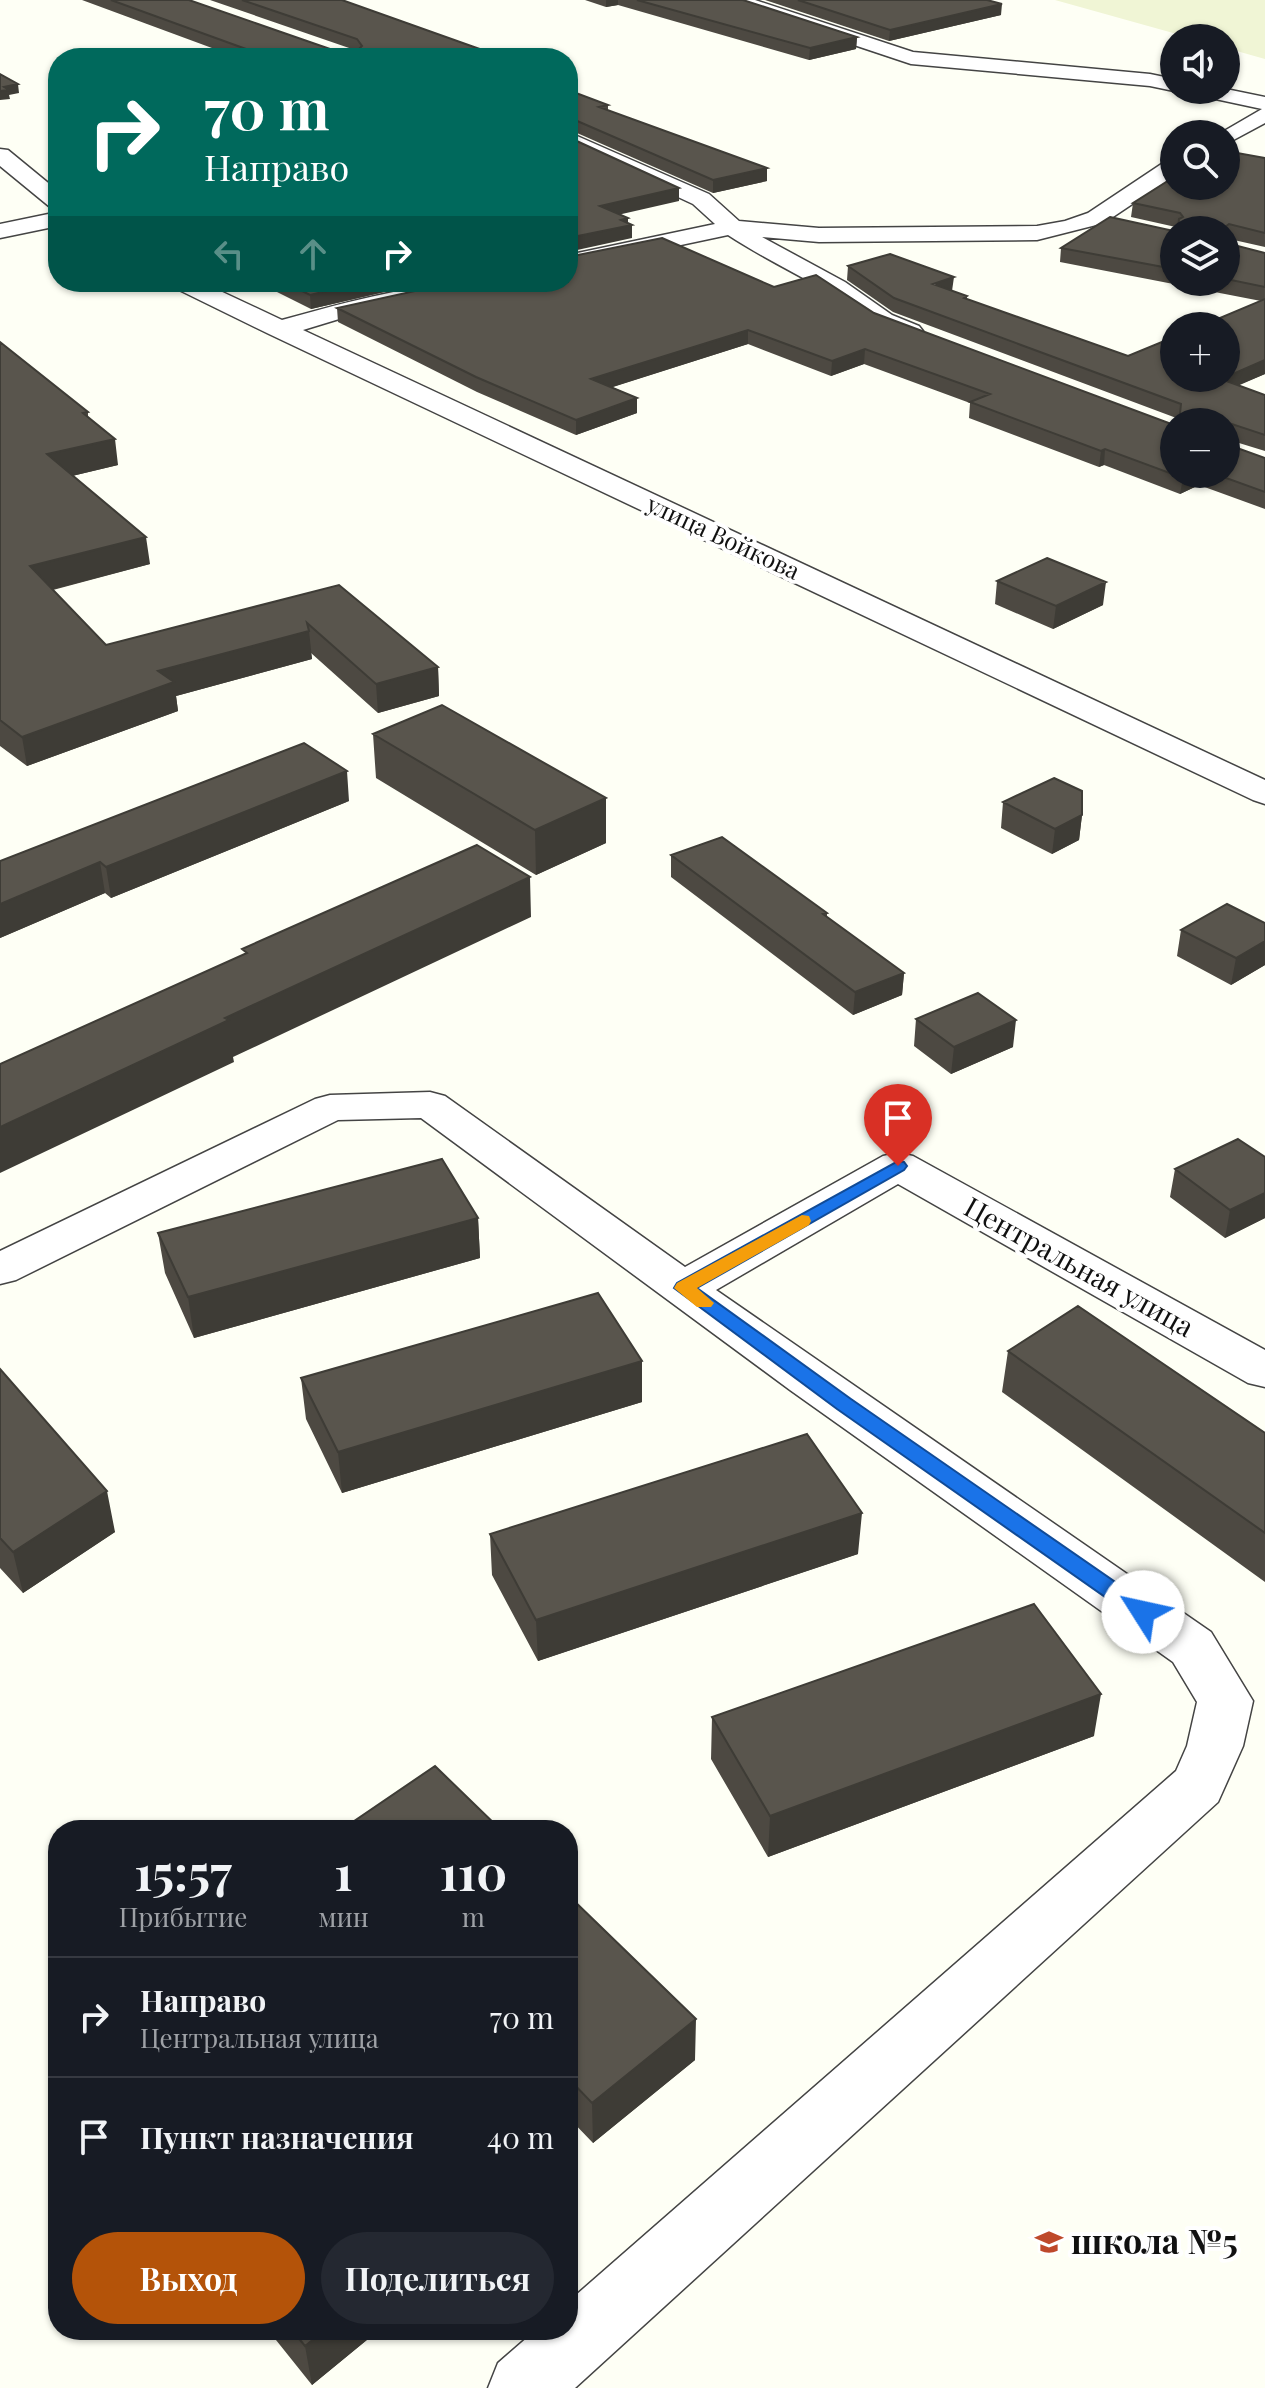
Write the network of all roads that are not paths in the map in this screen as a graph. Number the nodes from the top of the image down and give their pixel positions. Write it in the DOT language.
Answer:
graph roads {
  1 [pos="737,0"];
  2 [pos="1160,82"];
  3 [pos="1240,98"];
  4 [pos="1265,103"];
  5 [pos="1265,114"];
  6 [pos="1240,129"];
  7 [pos="578,143"];
  8 [pos="1240,149"];
  9 [pos="1252,151"];
  10 [pos="0,155"];
  11 [pos="1160,175"];
  12 [pos="48,194"];
  13 [pos="1096,218"];
  14 [pos="48,221"];
  15 [pos="1122,224"];
  16 [pos="732,227"];
  17 [pos="0,231"];
  18 [pos="578,260"];
  19 [pos="202,292"];
  20 [pos="429,292"];
  21 [pos="278,329"];
  22 [pos="935,341"];
  23 [pos="1265,793"];
  24 [pos="0,1269"];
  25 [pos="684,1288"];
  26 [pos="1265,1371"];
  27 [pos="578,2339"];
  28 [pos="577,2340"];
  29 [pos="523,2388"];
  1 -- 2 [label="street"];
  3 -- 4 [label="street"];
  5 -- 6 [label="street"];
  7 -- 16 [label="street"];
  8 -- 9 [label="street"];
  10 -- 12 [label="street"];
  11 -- 13 [label="street"];
  13 -- 15 [label="street"];
  13 -- 16 [label="street"];
  14 -- 17 [label="street"];
  16 -- 18 [label="street"];
  16 -- 22 [label="street"];
  19 -- 21 [label="street, улица Войкова"];
  20 -- 21 [label="street"];
  21 -- 23 [label="street, улица Войкова"];
  24 -- 25 [label="street"];
  25 -- 26 [label="street, Центральная улица"];
  25 -- 27 [label="street"];
  28 -- 29 [label="street"];
}
